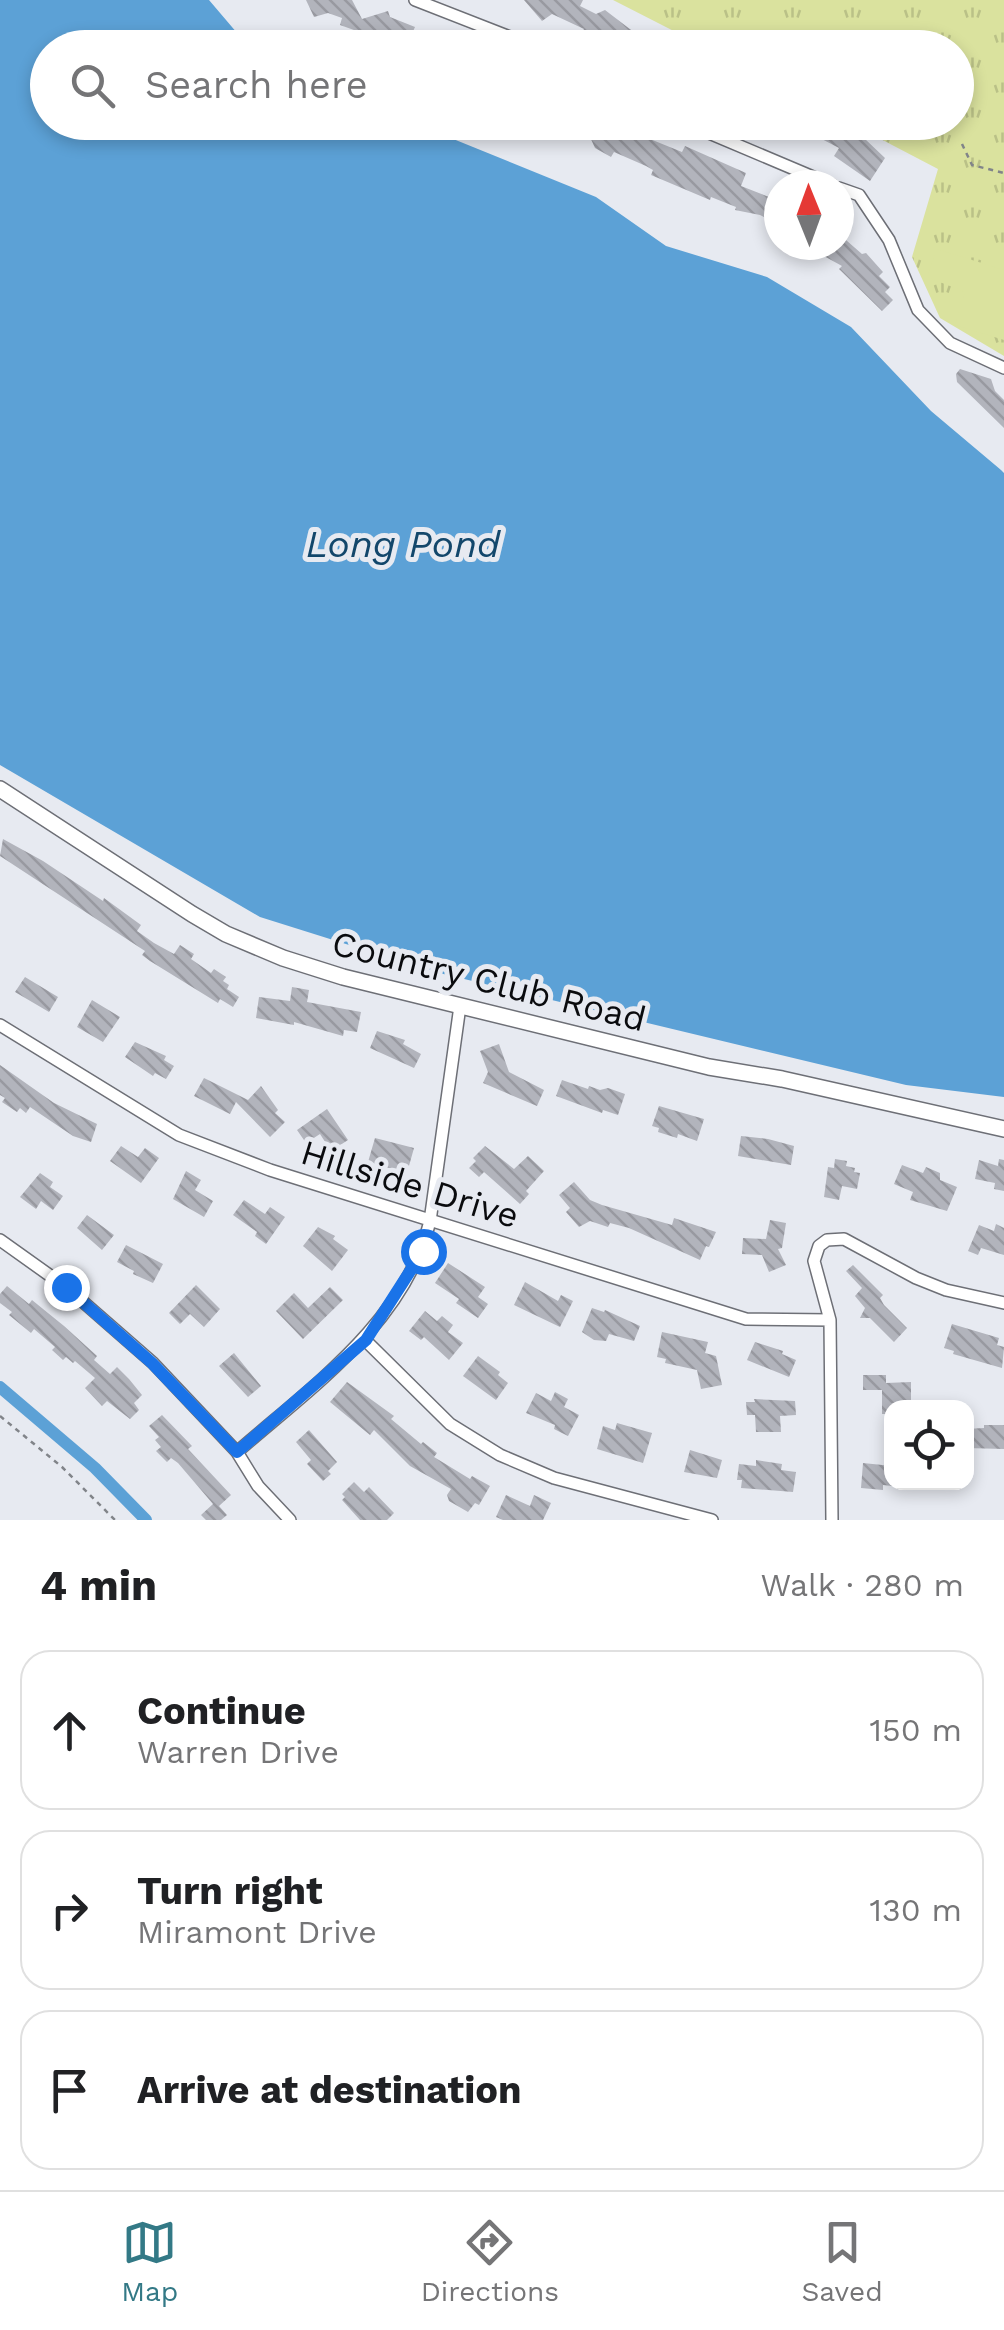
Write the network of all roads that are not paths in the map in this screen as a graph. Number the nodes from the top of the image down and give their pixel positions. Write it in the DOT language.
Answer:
graph roads {
  1 [pos="415,0"];
  2 [pos="492,30"];
  3 [pos="726,140"];
  4 [pos="797,170"];
  5 [pos="854,194"];
  6 [pos="1004,368"];
  7 [pos="0,789"];
  8 [pos="460,1006"];
  9 [pos="0,1026"];
  10 [pos="1004,1128"];
  11 [pos="430,1222"];
  12 [pos="0,1240"];
  13 [pos="1004,1303"];
  14 [pos="830,1320"];
  15 [pos="366,1340"];
  16 [pos="237,1452"];
  17 [pos="290,1520"];
  18 [pos="712,1520"];
  19 [pos="832,1520"];
  1 -- 2 [label="street"];
  3 -- 4 [label="street"];
  5 -- 6 [label="street"];
  7 -- 8 [label="street, Country Club Road"];
  8 -- 10 [label="street, Country Club Road"];
  8 -- 11 [label="street"];
  9 -- 11 [label="street, Hillside Drive"];
  11 -- 14 [label="street, Hillside Drive"];
  11 -- 15 [label="street"];
  12 -- 16 [label="street"];
  13 -- 14 [label="street"];
  14 -- 19 [label="street"];
  15 -- 16 [label="street"];
  15 -- 18 [label="street"];
  16 -- 17 [label="street"];
}
